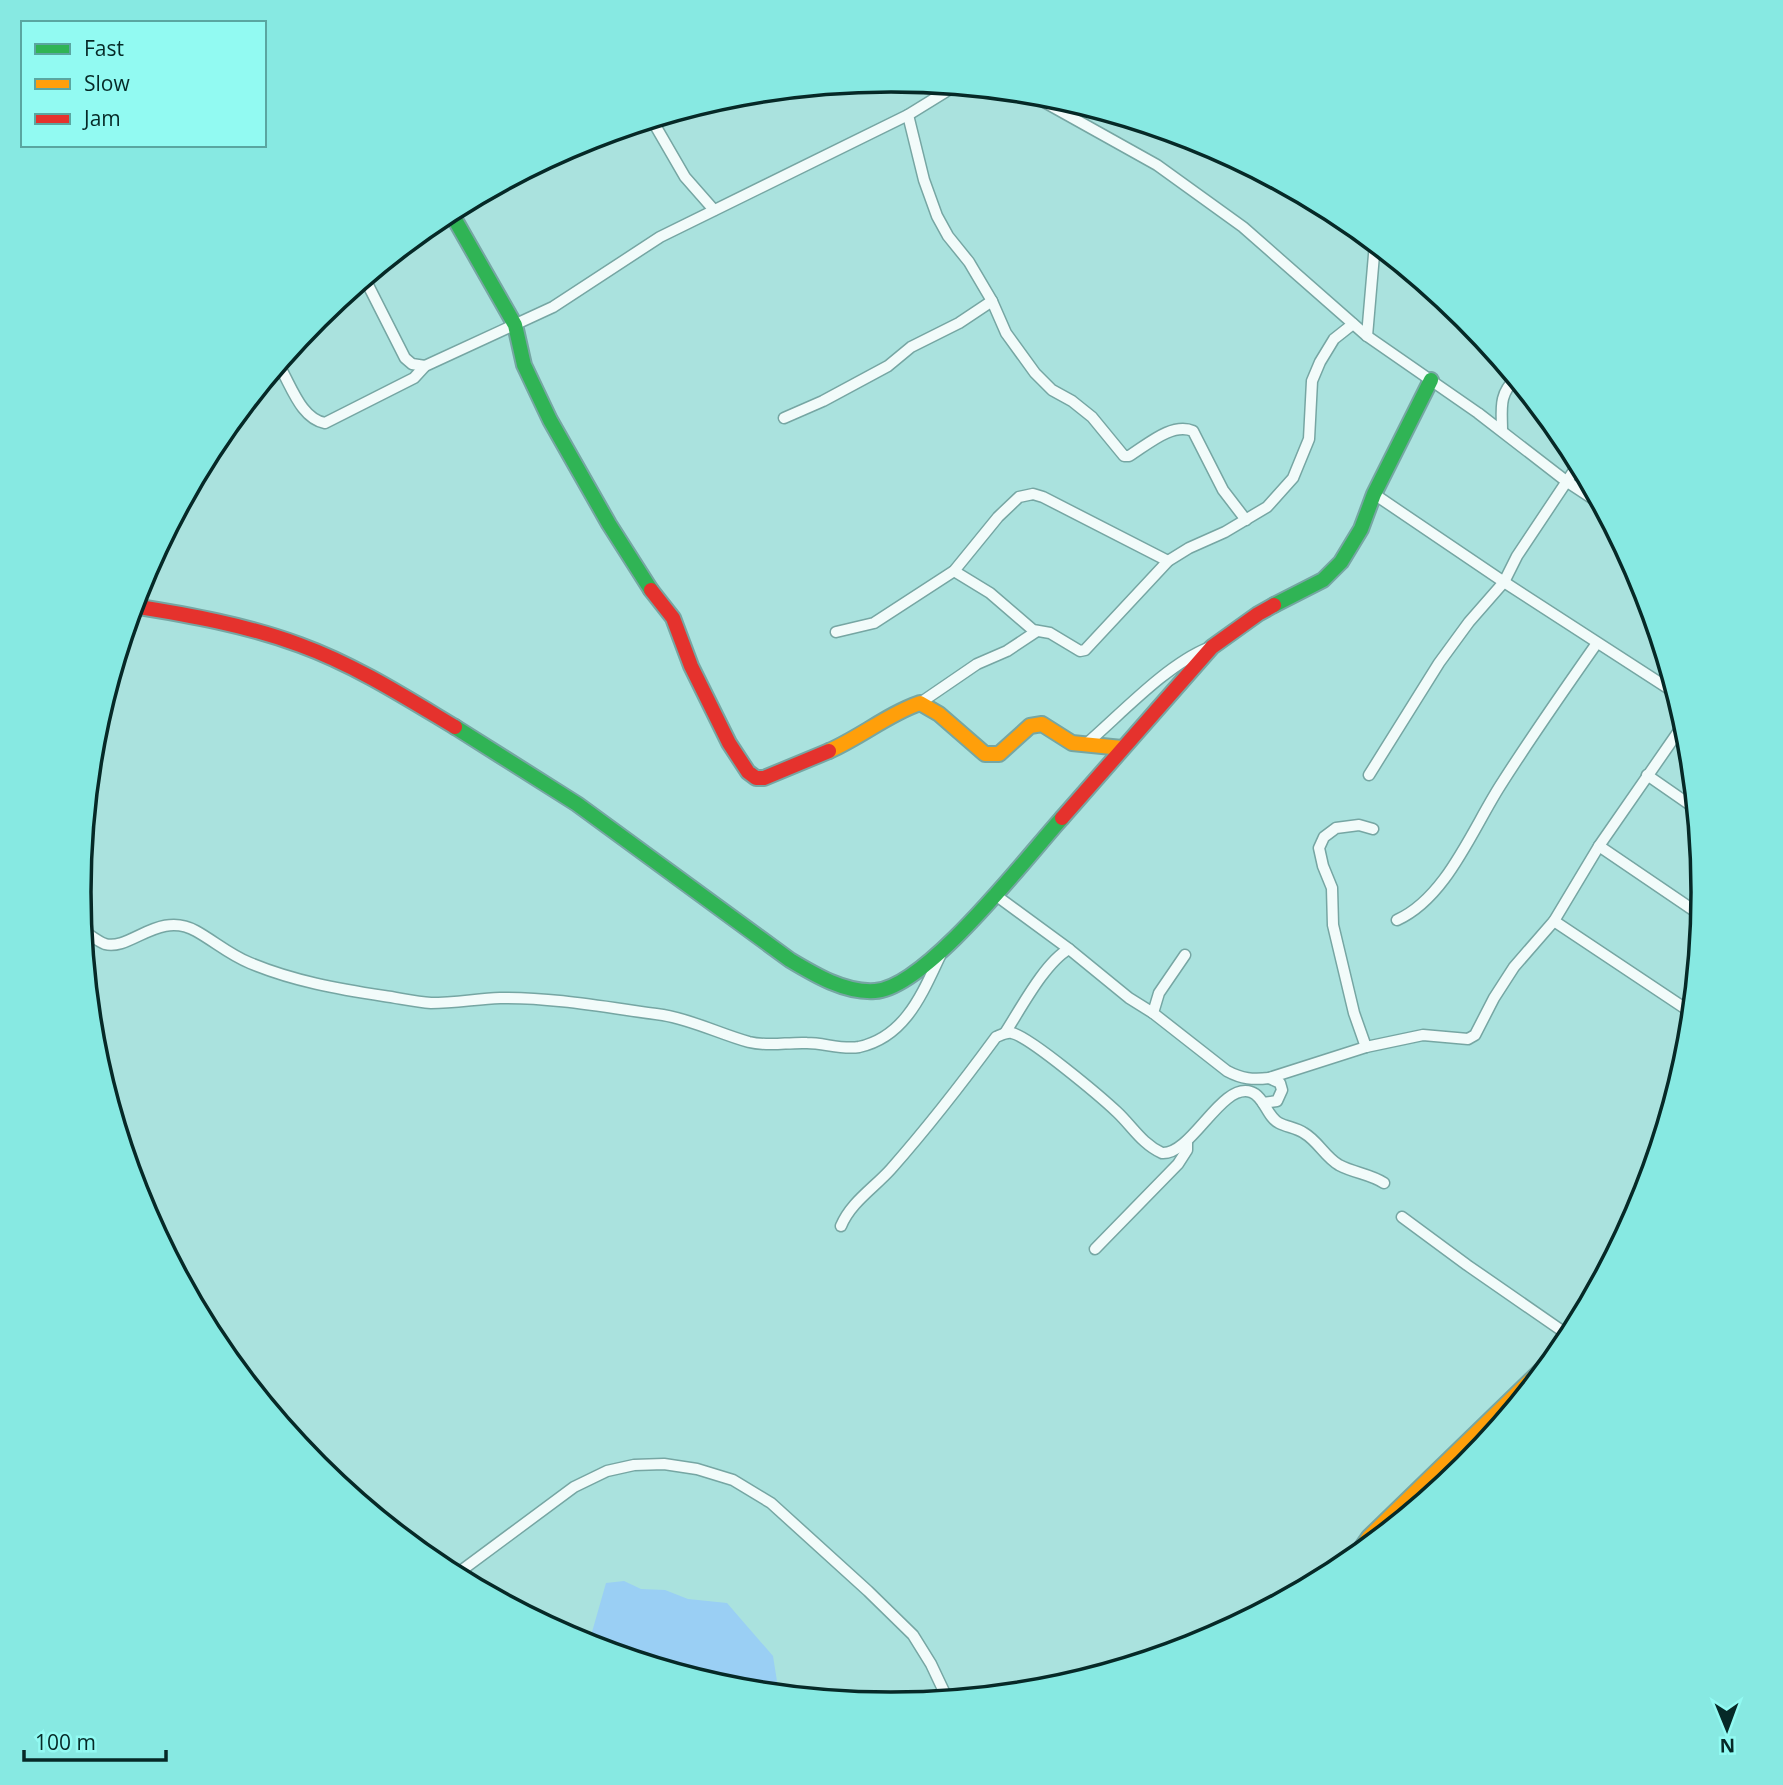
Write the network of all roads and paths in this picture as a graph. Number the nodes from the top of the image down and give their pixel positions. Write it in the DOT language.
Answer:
graph roads {
  1 [pos="942,94"];
  2 [pos="1057,109"];
  3 [pos="908,115"];
  4 [pos="656,127"];
  5 [pos="714,210"];
  6 [pos="456,221"];
  7 [pos="1374,254"];
  8 [pos="369,287"];
  9 [pos="992,301"];
  10 [pos="1353,324"];
  11 [pos="514,325"];
  12 [pos="1367,336"];
  13 [pos="425,366"];
  14 [pos="283,373"];
  15 [pos="1431,380"];
  16 [pos="1509,384"];
  17 [pos="784,418"];
  18 [pos="1502,431"];
  19 [pos="1572,472"];
  20 [pos="1566,481"];
  21 [pos="1374,494"];
  22 [pos="1586,494"];
  23 [pos="1246,520"];
  24 [pos="1168,561"];
  25 [pos="954,571"];
  26 [pos="1504,582"];
  27 [pos="144,608"];
  28 [pos="1037,631"];
  29 [pos="836,632"];
  30 [pos="1597,643"];
  31 [pos="1212,647"];
  32 [pos="1665,687"];
  33 [pos="920,703"];
  34 [pos="1676,734"];
  35 [pos="1085,745"];
  36 [pos="1122,748"];
  37 [pos="1369,775"];
  38 [pos="1647,775"];
  39 [pos="1686,802"];
  40 [pos="1373,829"];
  41 [pos="1599,846"];
  42 [pos="994,894"];
  43 [pos="1691,909"];
  44 [pos="1396,920"];
  45 [pos="1554,921"];
  46 [pos="93,936"];
  47 [pos="943,949"];
  48 [pos="1069,949"];
  49 [pos="1185,955"];
  50 [pos="1683,1007"];
  51 [pos="1153,1013"];
  52 [pos="1005,1033"];
  53 [pos="1366,1047"];
  54 [pos="1269,1078"];
  55 [pos="1254,1080"];
  56 [pos="1252,1092"];
  57 [pos="1263,1103"];
  58 [pos="1187,1141"];
  59 [pos="1384,1183"];
  60 [pos="1402,1216"];
  61 [pos="841,1226"];
  62 [pos="1096,1249"];
  63 [pos="1561,1330"];
  64 [pos="1467,1449"];
  65 [pos="1379,1528"];
  66 [pos="464,1569"];
  67 [pos="944,1691"];
  1 -- 3 [label="street"];
  2 -- 10 [label="street"];
  3 -- 5 [label="street"];
  3 -- 9 [label="street"];
  4 -- 5 [label="street"];
  5 -- 11 [label="street"];
  6 -- 11 [label="street"];
  7 -- 12 [label="street"];
  8 -- 13 [label="street"];
  9 -- 17 [label="street"];
  9 -- 23 [label="street"];
  10 -- 12 [label="street"];
  10 -- 23 [label="street"];
  11 -- 13 [label="street"];
  11 -- 33 [label="street"];
  12 -- 15 [label="street"];
  13 -- 14 [label="street"];
  15 -- 18 [label="street"];
  15 -- 21 [label="street"];
  16 -- 18 [label="street"];
  18 -- 20 [label="street"];
  19 -- 20 [label="street"];
  20 -- 22 [label="street"];
  20 -- 26 [label="street"];
  21 -- 26 [label="street"];
  21 -- 31 [label="street"];
  23 -- 24 [label="street"];
  24 -- 25 [label="street"];
  24 -- 28 [label="street"];
  25 -- 28 [label="street"];
  25 -- 29 [label="street"];
  26 -- 30 [label="street"];
  26 -- 37 [label="street"];
  27 -- 47 [label="street"];
  28 -- 33 [label="street"];
  30 -- 32 [label="street"];
  30 -- 44 [label="street"];
  31 -- 35 [label="street"];
  31 -- 36 [label="street"];
  33 -- 35 [label="street"];
  34 -- 38 [label="street"];
  35 -- 36 [label="street"];
  36 -- 42 [label="street"];
  38 -- 39 [label="street"];
  38 -- 41 [label="street"];
  40 -- 53 [label="street"];
  41 -- 43 [label="street"];
  41 -- 45 [label="street"];
  42 -- 47 [label="street"];
  42 -- 48 [label="street"];
  45 -- 50 [label="street"];
  45 -- 53 [label="street"];
  46 -- 47 [label="street"];
  48 -- 51 [label="street"];
  48 -- 52 [label="street"];
  49 -- 51 [label="street"];
  51 -- 55 [label="street"];
  52 -- 58 [label="street"];
  52 -- 61 [label="street"];
  53 -- 54 [label="street"];
  54 -- 55 [label="street"];
  54 -- 57 [label="street"];
  55 -- 56 [label="street"];
  56 -- 57 [label="street"];
  56 -- 58 [label="street"];
  57 -- 59 [label="street"];
  58 -- 62 [label="street"];
  60 -- 63 [label="street"];
  64 -- 65 [label="street"];
  66 -- 67 [label="street"];
}
